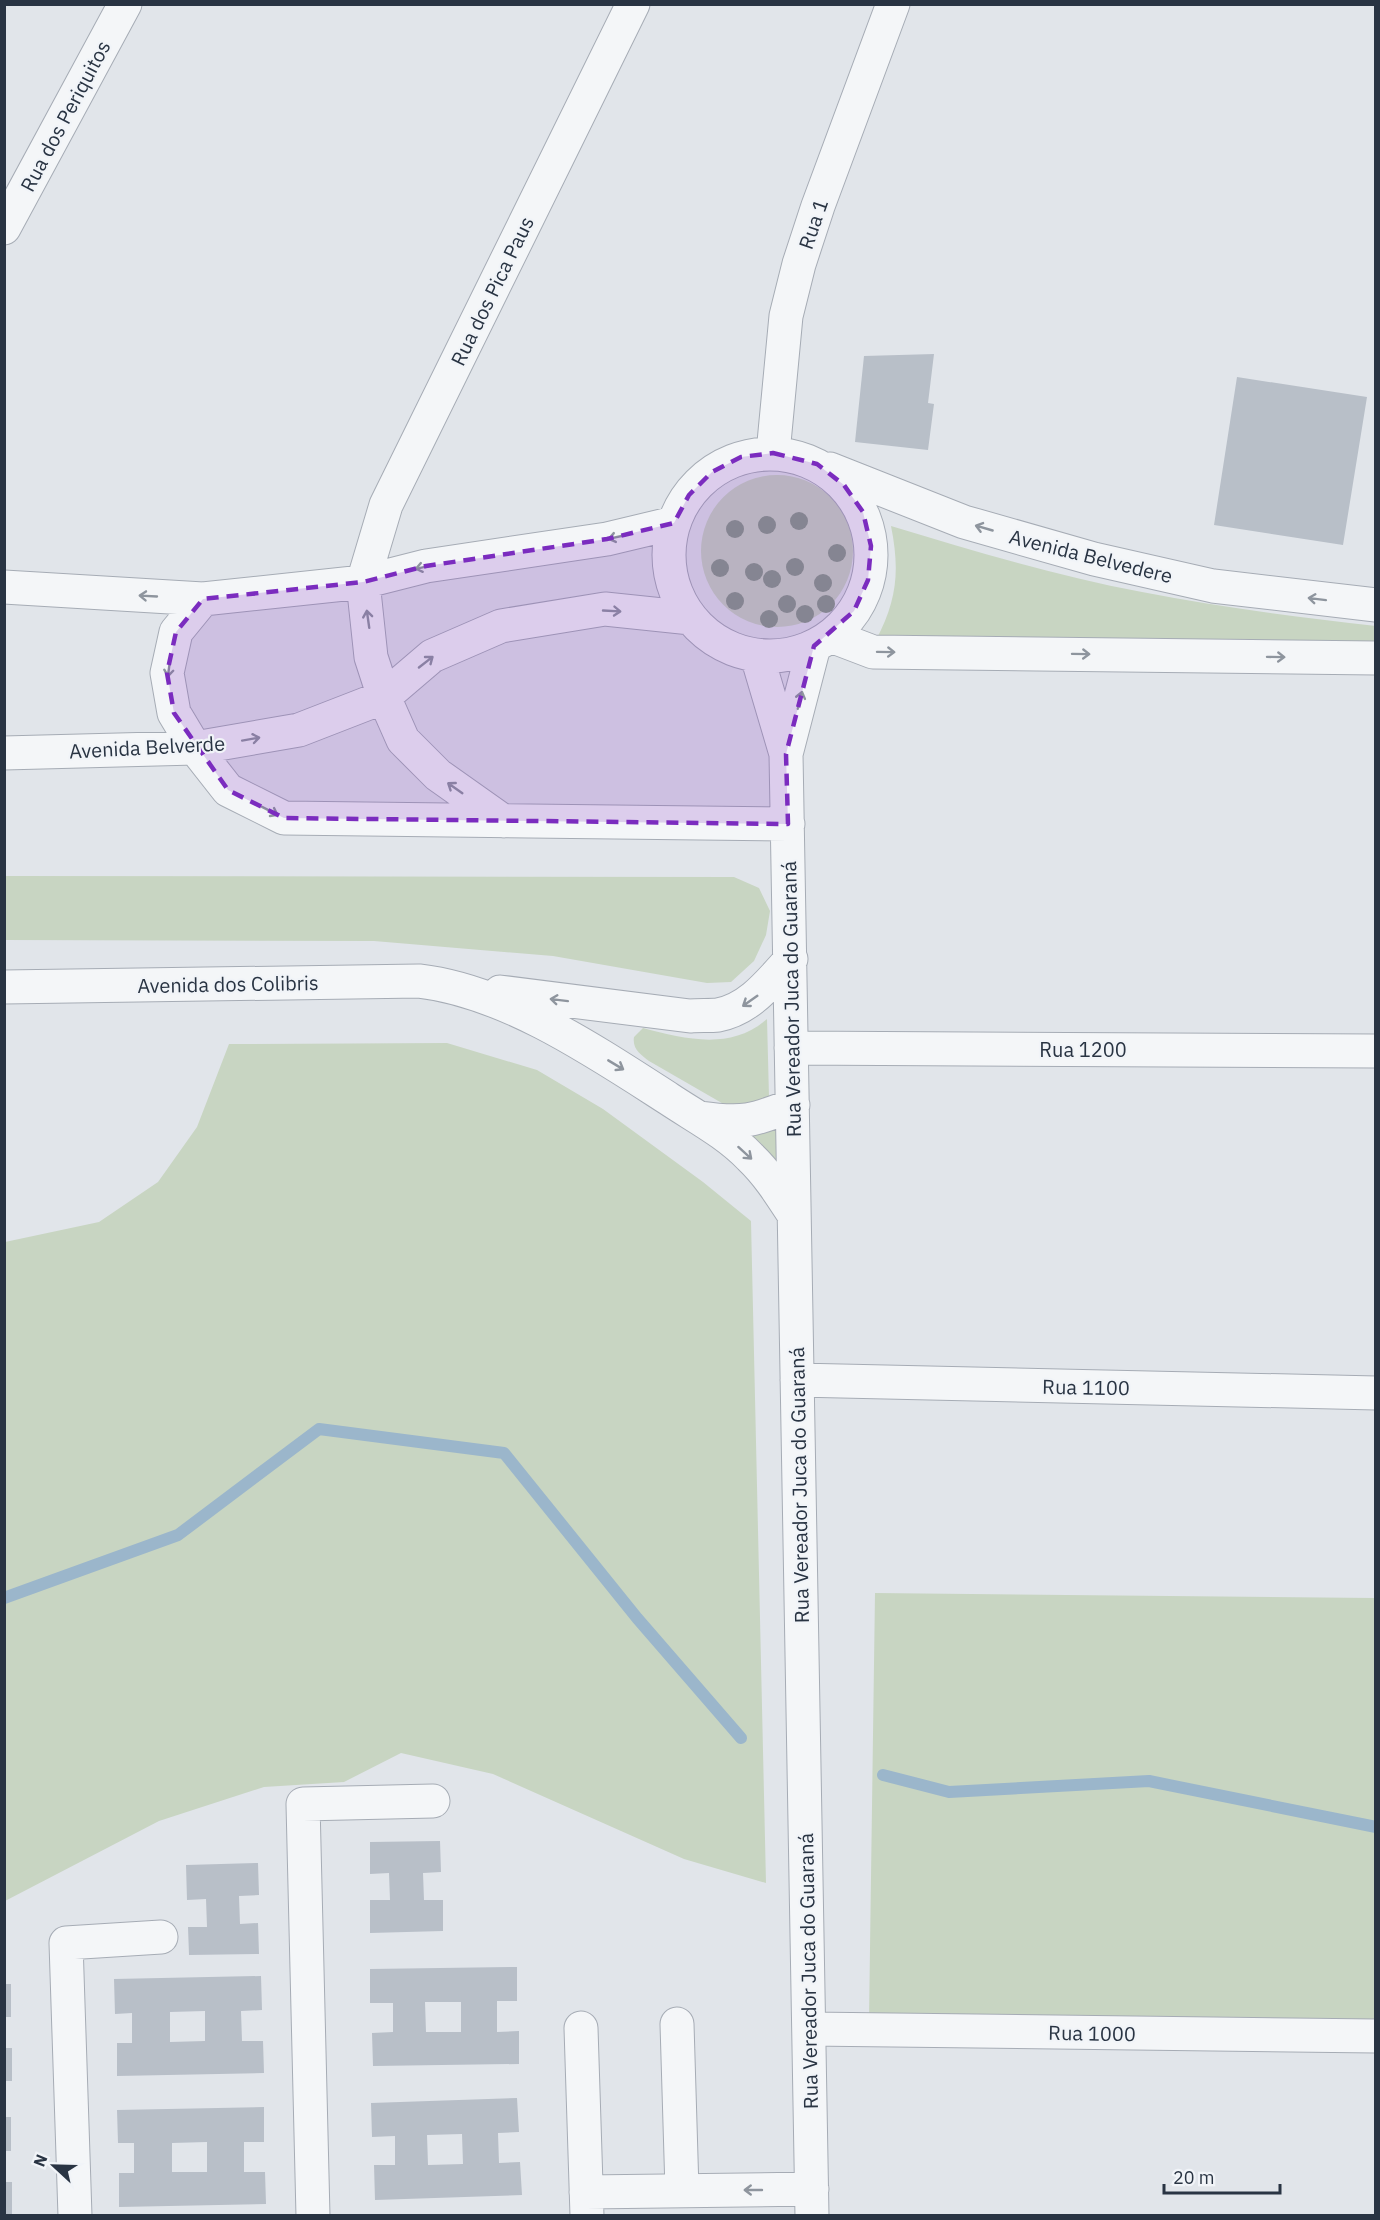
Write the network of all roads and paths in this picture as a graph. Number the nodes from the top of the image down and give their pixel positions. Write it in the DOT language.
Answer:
graph roads {
  1 [pos="125,4"];
  2 [pos="633,4"];
  3 [pos="893,4"];
  4 [pos="4,228"];
  5 [pos="773,453"];
  6 [pos="817,464"];
  7 [pos="674,523"];
  8 [pos="363,582"];
  9 [pos="4,587"];
  10 [pos="203,599"];
  11 [pos="1376,606"];
  12 [pos="691,618"];
  13 [pos="822,641"];
  14 [pos="757,656"];
  15 [pos="1376,658"];
  16 [pos="384,697"];
  17 [pos="195,748"];
  18 [pos="4,753"];
  19 [pos="786,754"];
  20 [pos="503,821"];
  21 [pos="788,824"];
  22 [pos="791,959"];
  23 [pos="450,986"];
  24 [pos="4,987"];
  25 [pos="791,1048"];
  26 [pos="1376,1051"];
  27 [pos="793,1105"];
  28 [pos="698,1118"];
  29 [pos="794,1215"];
  30 [pos="797,1380"];
  31 [pos="1376,1393"];
  32 [pos="433,1801"];
  33 [pos="161,1937"];
  34 [pos="677,2024"];
  35 [pos="581,2028"];
  36 [pos="809,2029"];
  37 [pos="1376,2036"];
  38 [pos="682,2190"];
  39 [pos="812,2203"];
  40 [pos="587,2204"];
  41 [pos="75,2216"];
  42 [pos="313,2216"];
  1 -- 4 [label="street, Rua dos Periquitos"];
  2 -- 8 [label="street, Rua dos Pica Paus"];
  3 -- 5 [label="street, Rua 1"];
  5 -- 6 [label="street"];
  5 -- 7 [label="street"];
  11 -- 6 [label="street, Avenida Belvedere, one-way"];
  6 -- 13 [label="street"];
  7 -- 8 [label="street, one-way"];
  7 -- 12 [label="street"];
  8 -- 10 [label="street"];
  16 -- 8 [label="street, one-way"];
  10 -- 9 [label="street, one-way"];
  10 -- 17 [label="street, one-way"];
  12 -- 14 [label="street"];
  16 -- 12 [label="street, Avenida Belverde, one-way"];
  13 -- 14 [label="street"];
  13 -- 15 [label="street, one-way"];
  19 -- 13 [label="street, Rua Vereador Juca do Guaraná, one-way"];
  14 -- 19 [label="street, Rua Vereador Juca do Guaraná"];
  17 -- 16 [label="street, Avenida Belverde, one-way"];
  20 -- 16 [label="street, one-way"];
  17 -- 18 [label="street, Avenida Belverde"];
  17 -- 20 [label="street, one-way"];
  19 -- 21 [label="street, Rua Vereador Juca do Guaraná"];
  20 -- 21 [label="street"];
  21 -- 22 [label="street, Rua Vereador Juca do Guaraná"];
  22 -- 23 [label="street, Avenida dos Colibris, one-way"];
  22 -- 25 [label="street, Rua Vereador Juca do Guaraná"];
  23 -- 24 [label="street, Avenida dos Colibris"];
  23 -- 28 [label="street, Avenida dos Colibris, one-way"];
  25 -- 26 [label="street, Rua 1200"];
  25 -- 27 [label="street, Rua Vereador Juca do Guaraná"];
  27 -- 28 [label="street, Avenida dos Colibris"];
  27 -- 29 [label="street, Rua Vereador Juca do Guaraná"];
  28 -- 29 [label="street, Avenida dos Colibris, one-way"];
  29 -- 30 [label="street, Rua Vereador Juca do Guaraná"];
  30 -- 31 [label="street, Rua 1100"];
  30 -- 36 [label="street, Rua Vereador Juca do Guaraná"];
  32 -- 42 [label="street"];
  33 -- 41 [label="street"];
  34 -- 38 [label="street"];
  35 -- 40 [label="street"];
  36 -- 37 [label="street, Rua 1000"];
  36 -- 39 [label="street, Rua Vereador Juca do Guaraná"];
  39 -- 38 [label="street, one-way"];
  38 -- 40 [label="street"];
}
